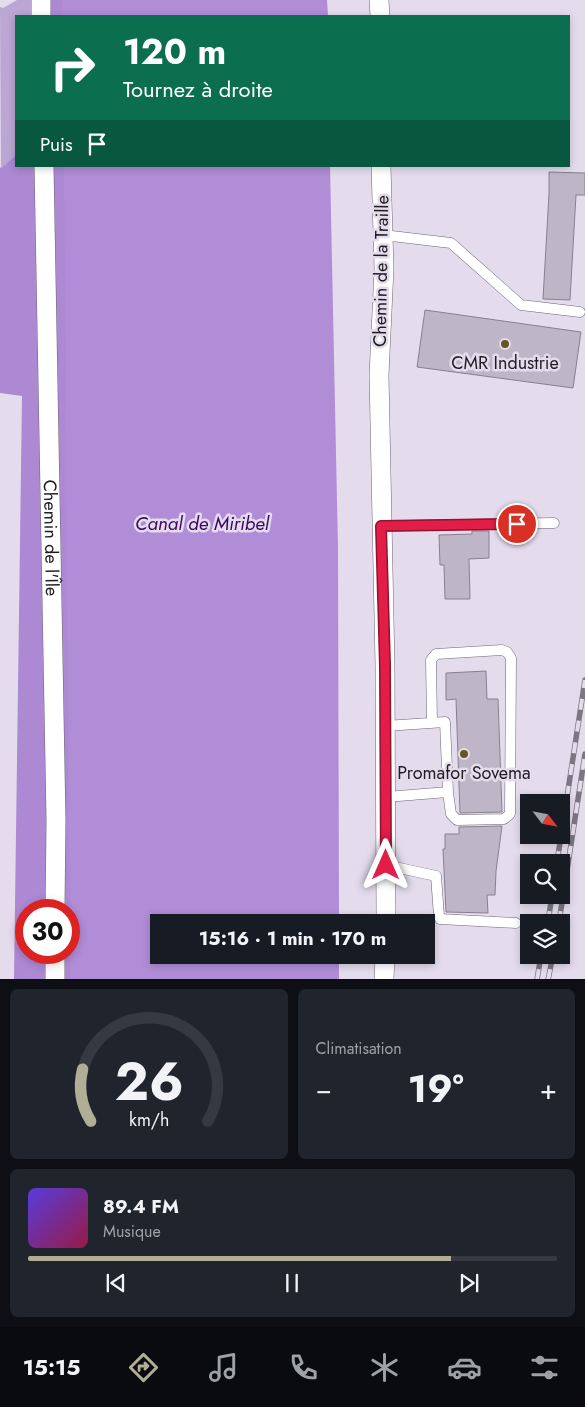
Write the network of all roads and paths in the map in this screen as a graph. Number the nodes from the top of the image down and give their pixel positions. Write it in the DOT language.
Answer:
graph roads {
  1 [pos="41,0"];
  2 [pos="380,0"];
  3 [pos="41,15"];
  4 [pos="380,15"];
  5 [pos="44,167"];
  6 [pos="382,167"];
  7 [pos="383,235"];
  8 [pos="580,312"];
  9 [pos="554,523"];
  10 [pos="381,526"];
  11 [pos="432,723"];
  12 [pos="385,726"];
  13 [pos="448,792"];
  14 [pos="386,797"];
  15 [pos="386,865"];
  16 [pos="56,899"];
  17 [pos="386,914"];
  18 [pos="516,923"];
  19 [pos="56,964"];
  20 [pos="385,964"];
  21 [pos="55,979"];
  22 [pos="384,979"];
  1 -- 3 [label="street"];
  2 -- 4 [label="street"];
  5 -- 16 [label="street, Chemin de l'Île"];
  6 -- 7 [label="street, Chemin de la Traille"];
  7 -- 8 [label="lane"];
  7 -- 10 [label="street, Chemin de la Traille"];
  9 -- 10 [label="lane"];
  10 -- 12 [label="street, Chemin de la Traille"];
  11 -- 12 [label="lane"];
  11 -- 13 [label="lane"];
  11 -- 13 [label="lane"];
  12 -- 14 [label="street, Chemin de la Traille"];
  13 -- 14 [label="lane"];
  14 -- 15 [label="street, Chemin de la Traille"];
  15 -- 17 [label="street, Chemin de la Traille"];
  15 -- 18 [label="lane"];
  19 -- 21 [label="street"];
  20 -- 22 [label="street"];
}
